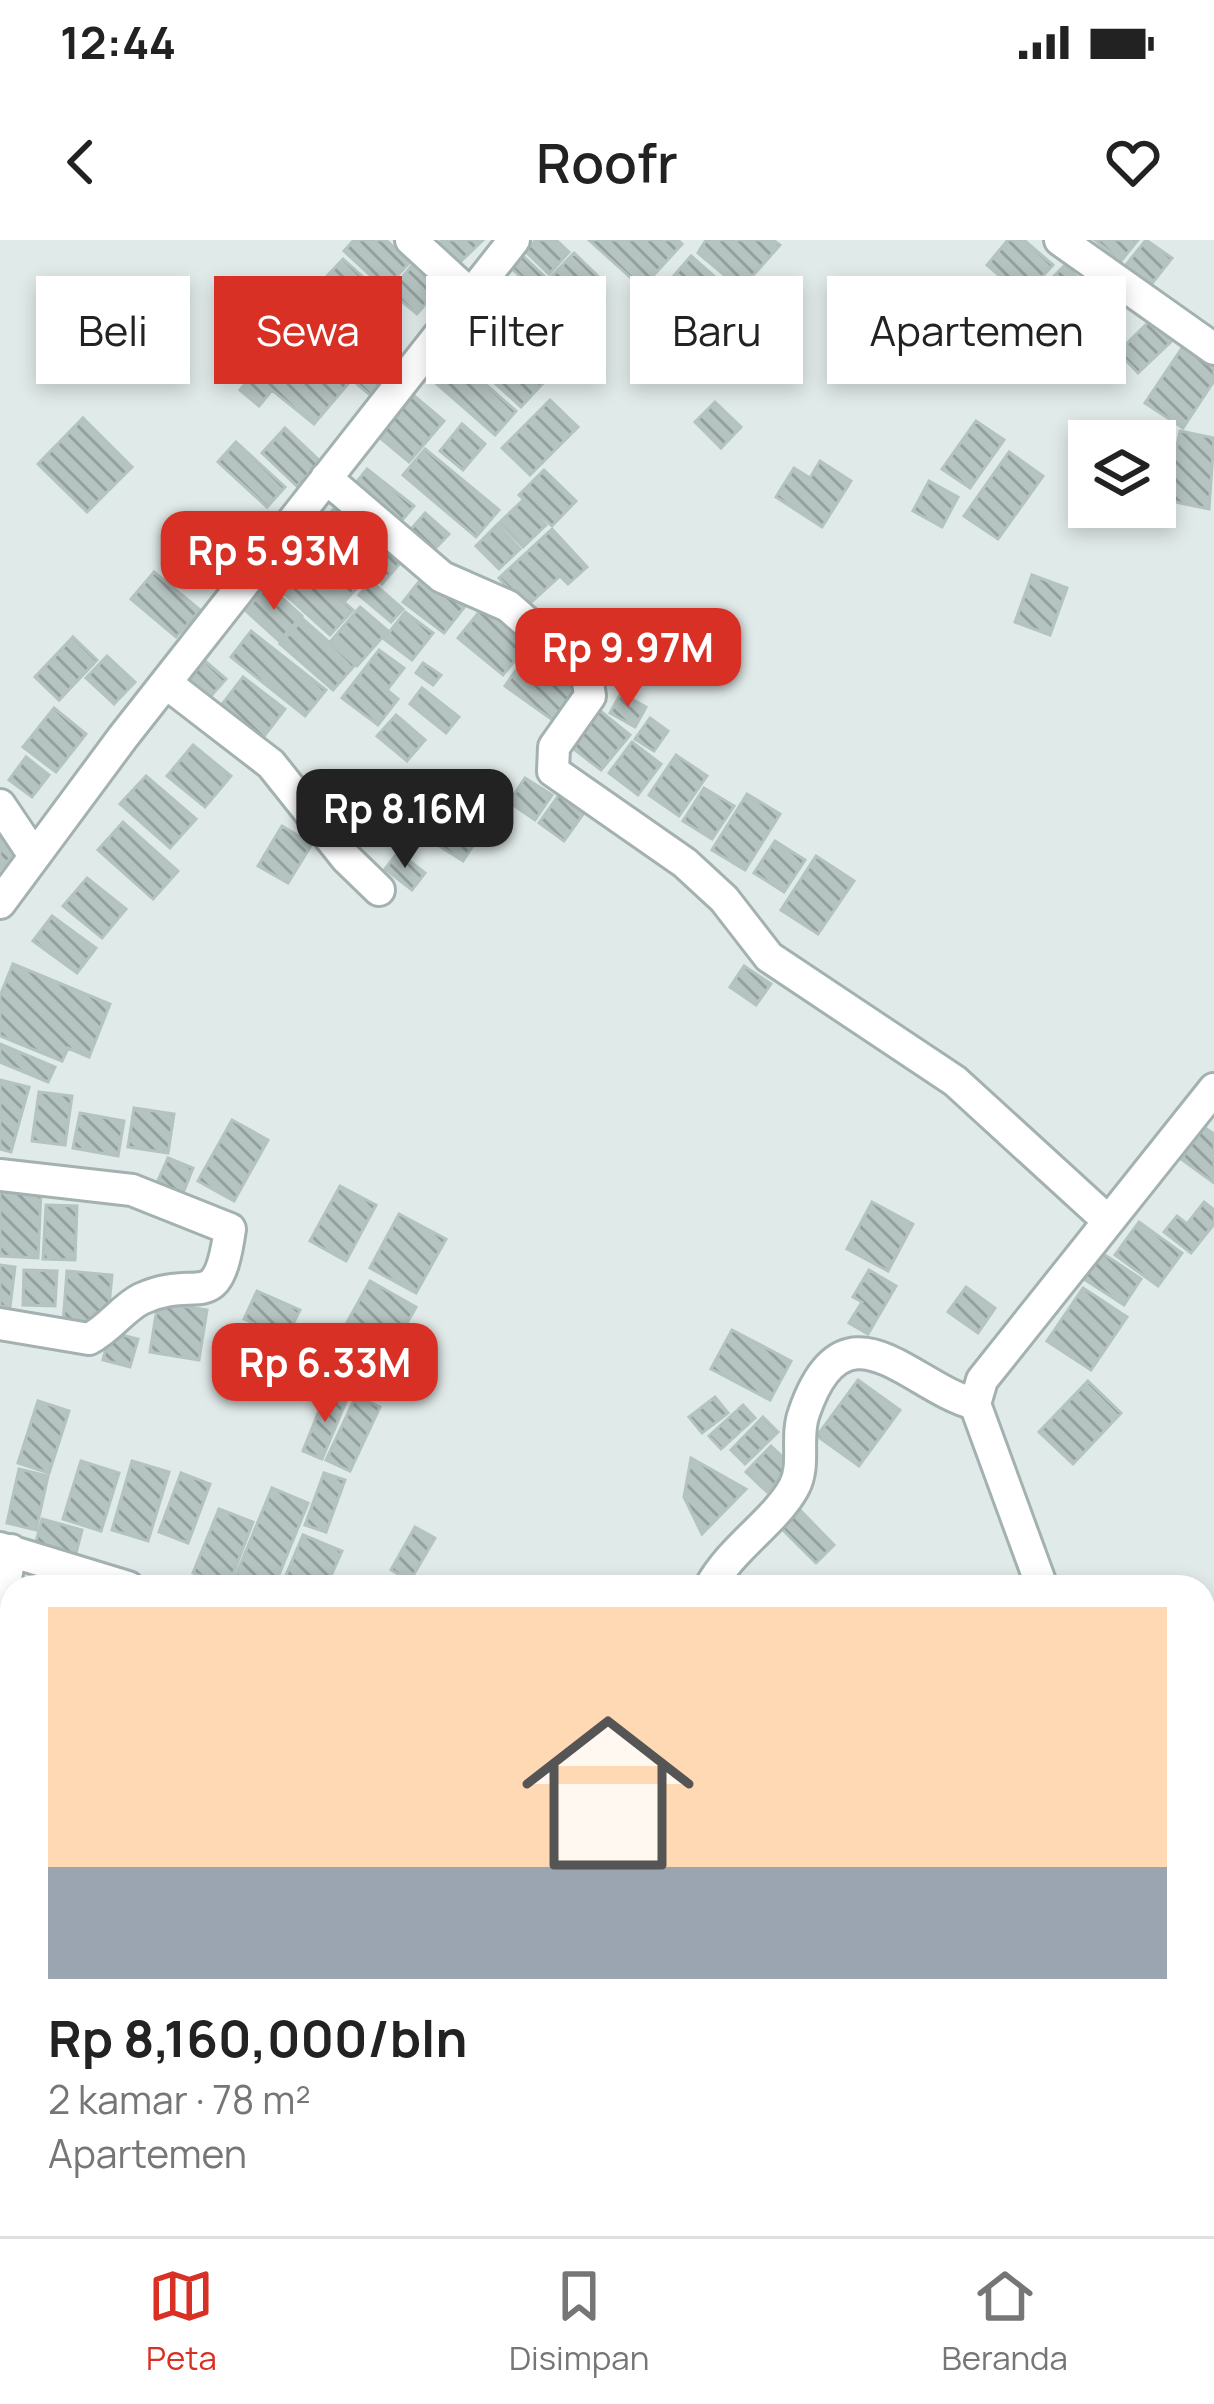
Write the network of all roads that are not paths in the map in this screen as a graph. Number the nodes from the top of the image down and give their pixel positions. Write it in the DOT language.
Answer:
graph roads {
  1 [pos="412,240"];
  2 [pos="514,240"];
  3 [pos="1060,240"];
  4 [pos="451,276"];
  5 [pos="486,276"];
  6 [pos="1214,349"];
  7 [pos="426,352"];
  8 [pos="326,478"];
  9 [pos="166,683"];
  10 [pos="0,805"];
  11 [pos="33,854"];
  12 [pos="379,890"];
  13 [pos="0,903"];
  14 [pos="1212,1093"];
  15 [pos="0,1175"];
  16 [pos="1106,1219"];
  17 [pos="0,1324"];
  18 [pos="975,1404"];
  19 [pos="6,1549"];
  20 [pos="89,1575"];
  21 [pos="719,1575"];
  22 [pos="1038,1575"];
  1 -- 4 [label="street"];
  2 -- 5 [label="street"];
  3 -- 6 [label="street"];
  7 -- 8 [label="street"];
  8 -- 9 [label="street"];
  8 -- 16 [label="street"];
  9 -- 11 [label="street"];
  9 -- 12 [label="street"];
  10 -- 11 [label="street"];
  11 -- 13 [label="street"];
  14 -- 16 [label="street"];
  15 -- 17 [label="street"];
  16 -- 18 [label="street"];
  18 -- 21 [label="street"];
  18 -- 22 [label="street"];
  19 -- 20 [label="street"];
}
